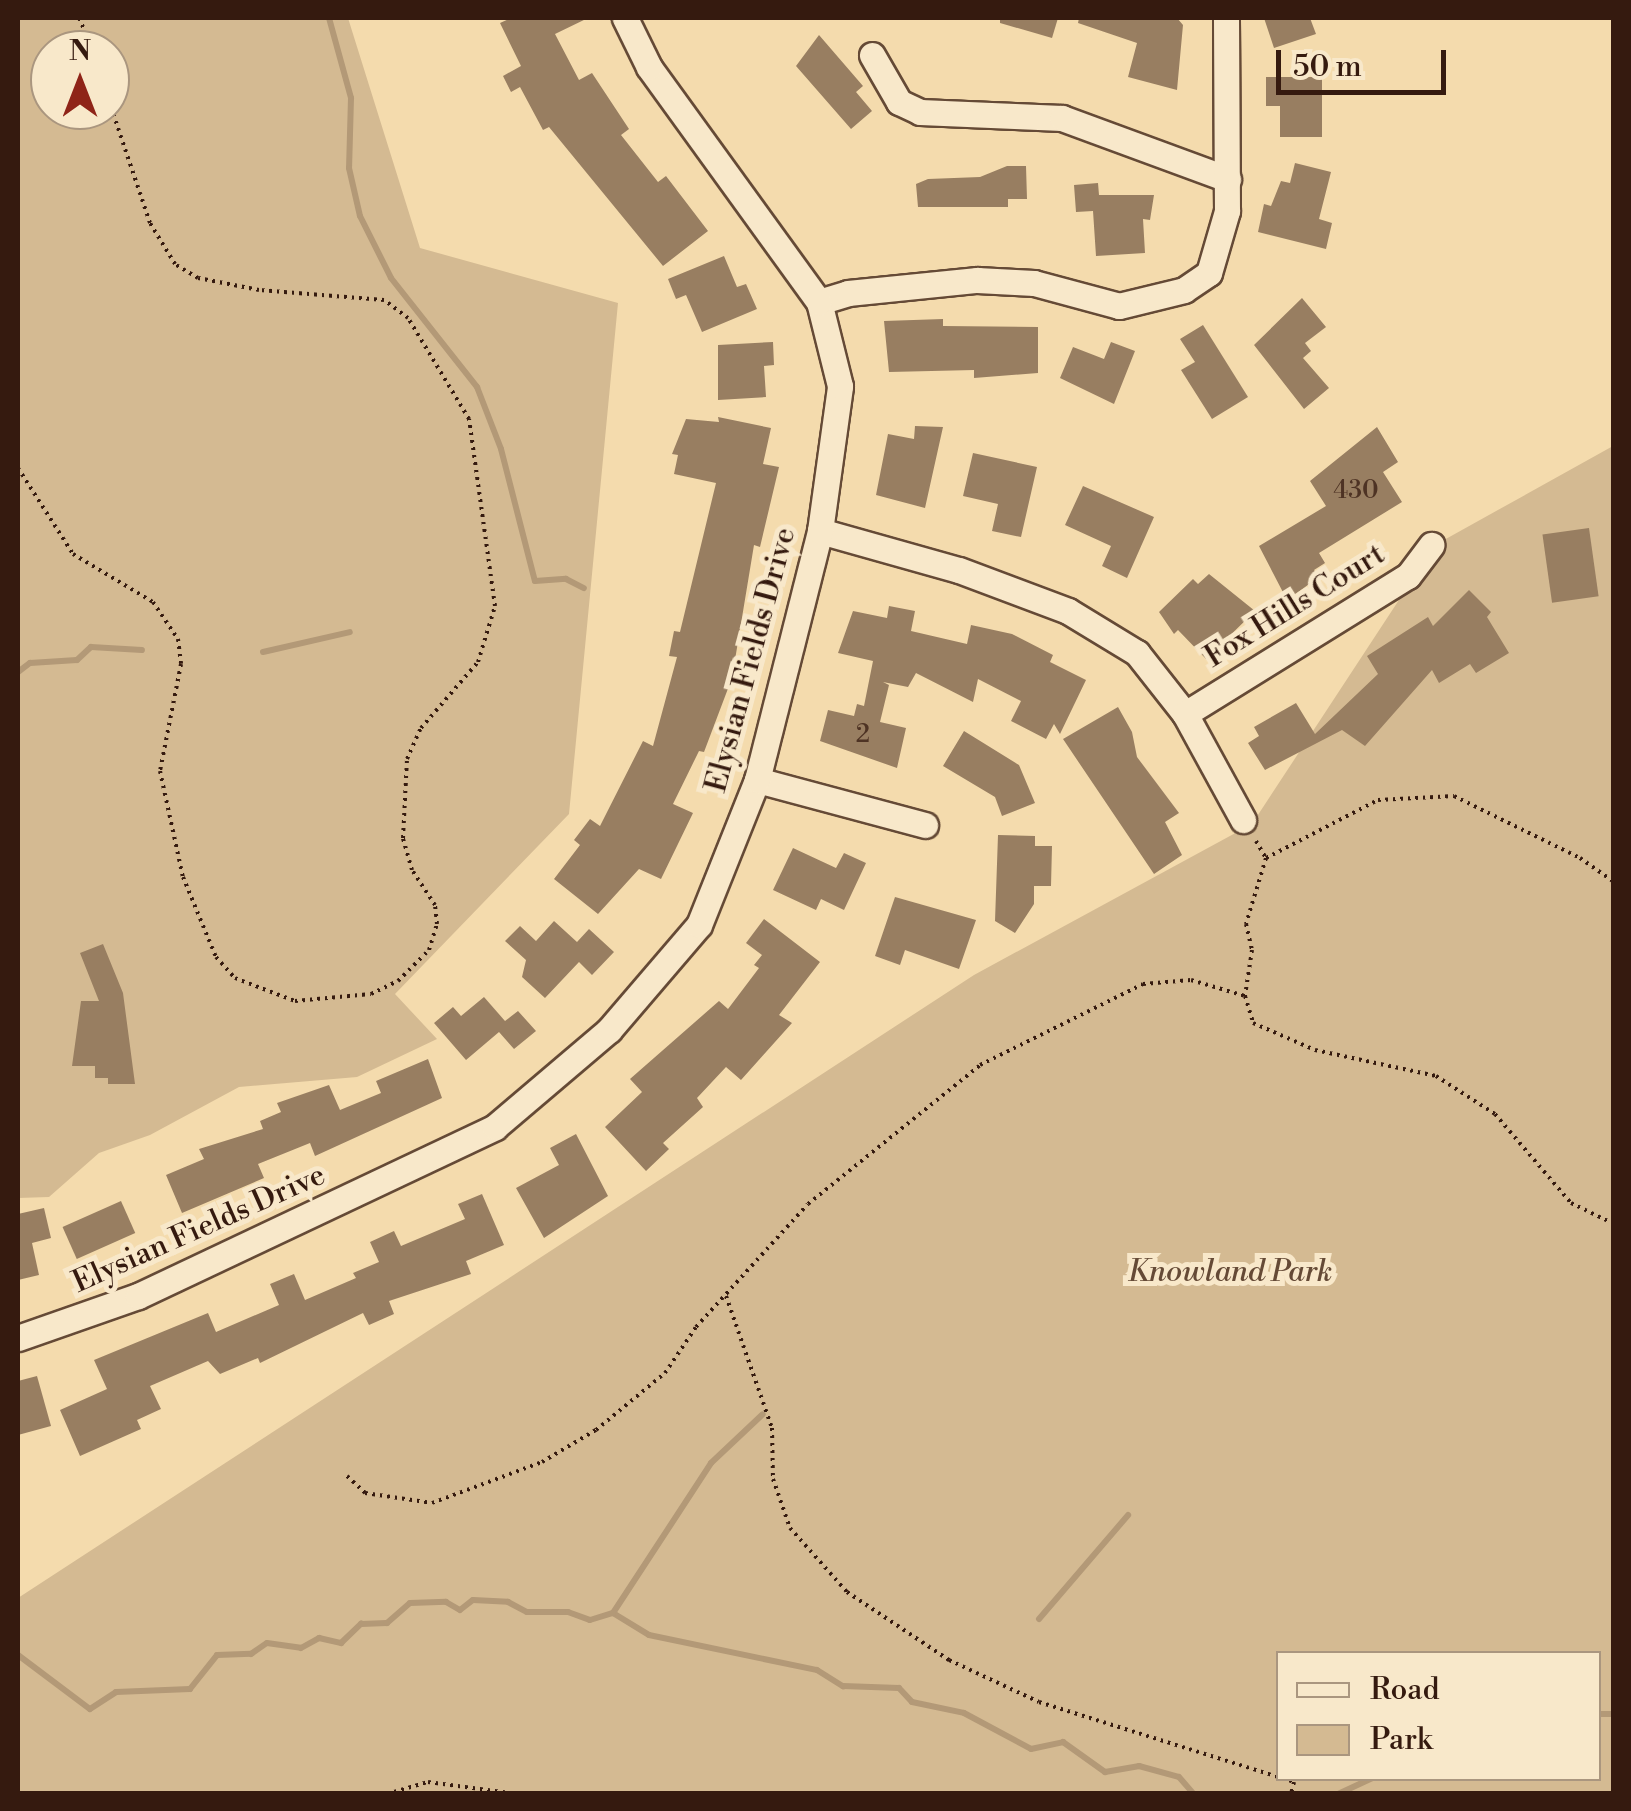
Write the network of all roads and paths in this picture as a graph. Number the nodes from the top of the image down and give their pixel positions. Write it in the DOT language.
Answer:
graph roads {
  1 [pos="625,18"];
  2 [pos="1226,18"];
  3 [pos="872,55"];
  4 [pos="119,130"];
  5 [pos="1228,179"];
  6 [pos="818,302"];
  7 [pos="18,468"];
  8 [pos="820,531"];
  9 [pos="1430,545"];
  10 [pos="1185,714"];
  11 [pos="757,780"];
  12 [pos="1243,820"];
  13 [pos="925,825"];
  14 [pos="1266,858"];
  15 [pos="1614,882"];
  16 [pos="1245,996"];
  17 [pos="1614,1224"];
  18 [pos="726,1293"];
  19 [pos="18,1338"];
  20 [pos="347,1476"];
  21 [pos="1276,1776"];
  22 [pos="387,1794"];
  23 [pos="517,1794"];
  1 -- 6 [label="street, Elysian Fields Drive"];
  2 -- 5 [label="street"];
  3 -- 5 [label="street"];
  4 -- 7 [label="path"];
  5 -- 6 [label="street"];
  6 -- 8 [label="street, Elysian Fields Drive"];
  8 -- 10 [label="street"];
  8 -- 11 [label="street, Elysian Fields Drive"];
  9 -- 10 [label="street, Fox Hills Court"];
  10 -- 12 [label="street"];
  11 -- 13 [label="street"];
  11 -- 19 [label="street, Elysian Fields Drive"];
  12 -- 14 [label="path"];
  14 -- 15 [label="path"];
  14 -- 16 [label="path"];
  16 -- 17 [label="path"];
  16 -- 18 [label="path"];
  18 -- 20 [label="path"];
  18 -- 21 [label="path"];
  22 -- 23 [label="path"];
}
